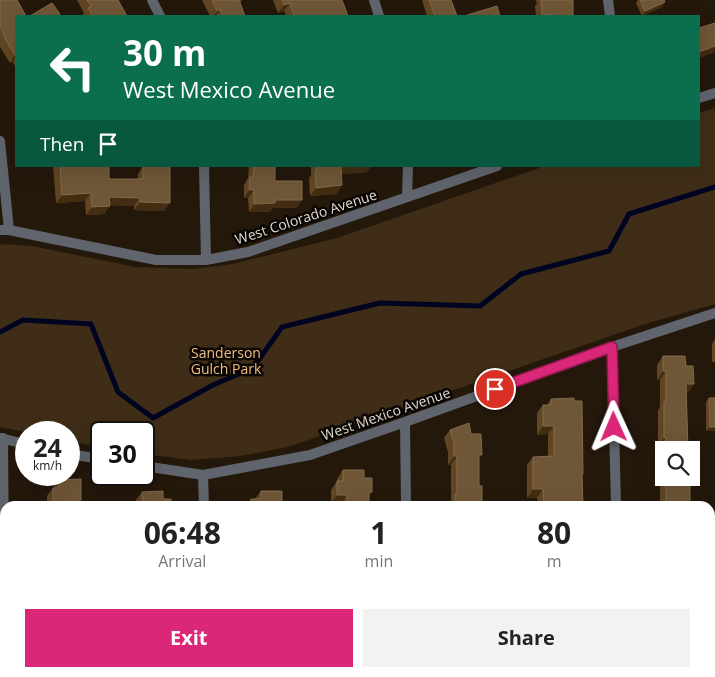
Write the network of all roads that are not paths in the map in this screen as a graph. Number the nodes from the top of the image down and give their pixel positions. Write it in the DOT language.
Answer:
graph roads {
  1 [pos="152,0"];
  2 [pos="374,0"];
  3 [pos="608,0"];
  4 [pos="160,15"];
  5 [pos="379,15"];
  6 [pos="610,15"];
  7 [pos="715,93"];
  8 [pos="700,98"];
  9 [pos="0,141"];
  10 [pos="204,167"];
  11 [pos="408,167"];
  12 [pos="494,167"];
  13 [pos="407,197"];
  14 [pos="5,230"];
  15 [pos="206,260"];
  16 [pos="715,313"];
  17 [pos="612,347"];
  18 [pos="405,422"];
  19 [pos="2,438"];
  20 [pos="15,441"];
  21 [pos="155,468"];
  22 [pos="203,475"];
  23 [pos="3,501"];
  24 [pos="204,501"];
  25 [pos="406,501"];
  26 [pos="616,501"];
  1 -- 4 [label="street"];
  2 -- 5 [label="street"];
  3 -- 6 [label="street"];
  7 -- 8 [label="street"];
  9 -- 14 [label="street"];
  10 -- 15 [label="street"];
  11 -- 13 [label="street"];
  12 -- 13 [label="street, West Colorado Avenue"];
  13 -- 15 [label="street, West Colorado Avenue"];
  14 -- 15 [label="street, West Colorado Avenue"];
  16 -- 17 [label="street, West Mexico Avenue"];
  17 -- 18 [label="street, West Mexico Avenue"];
  17 -- 26 [label="street"];
  18 -- 22 [label="street, West Mexico Avenue"];
  18 -- 25 [label="street"];
  19 -- 20 [label="street"];
  19 -- 23 [label="street"];
  21 -- 22 [label="street, West Mexico Avenue"];
  22 -- 24 [label="street"];
}
